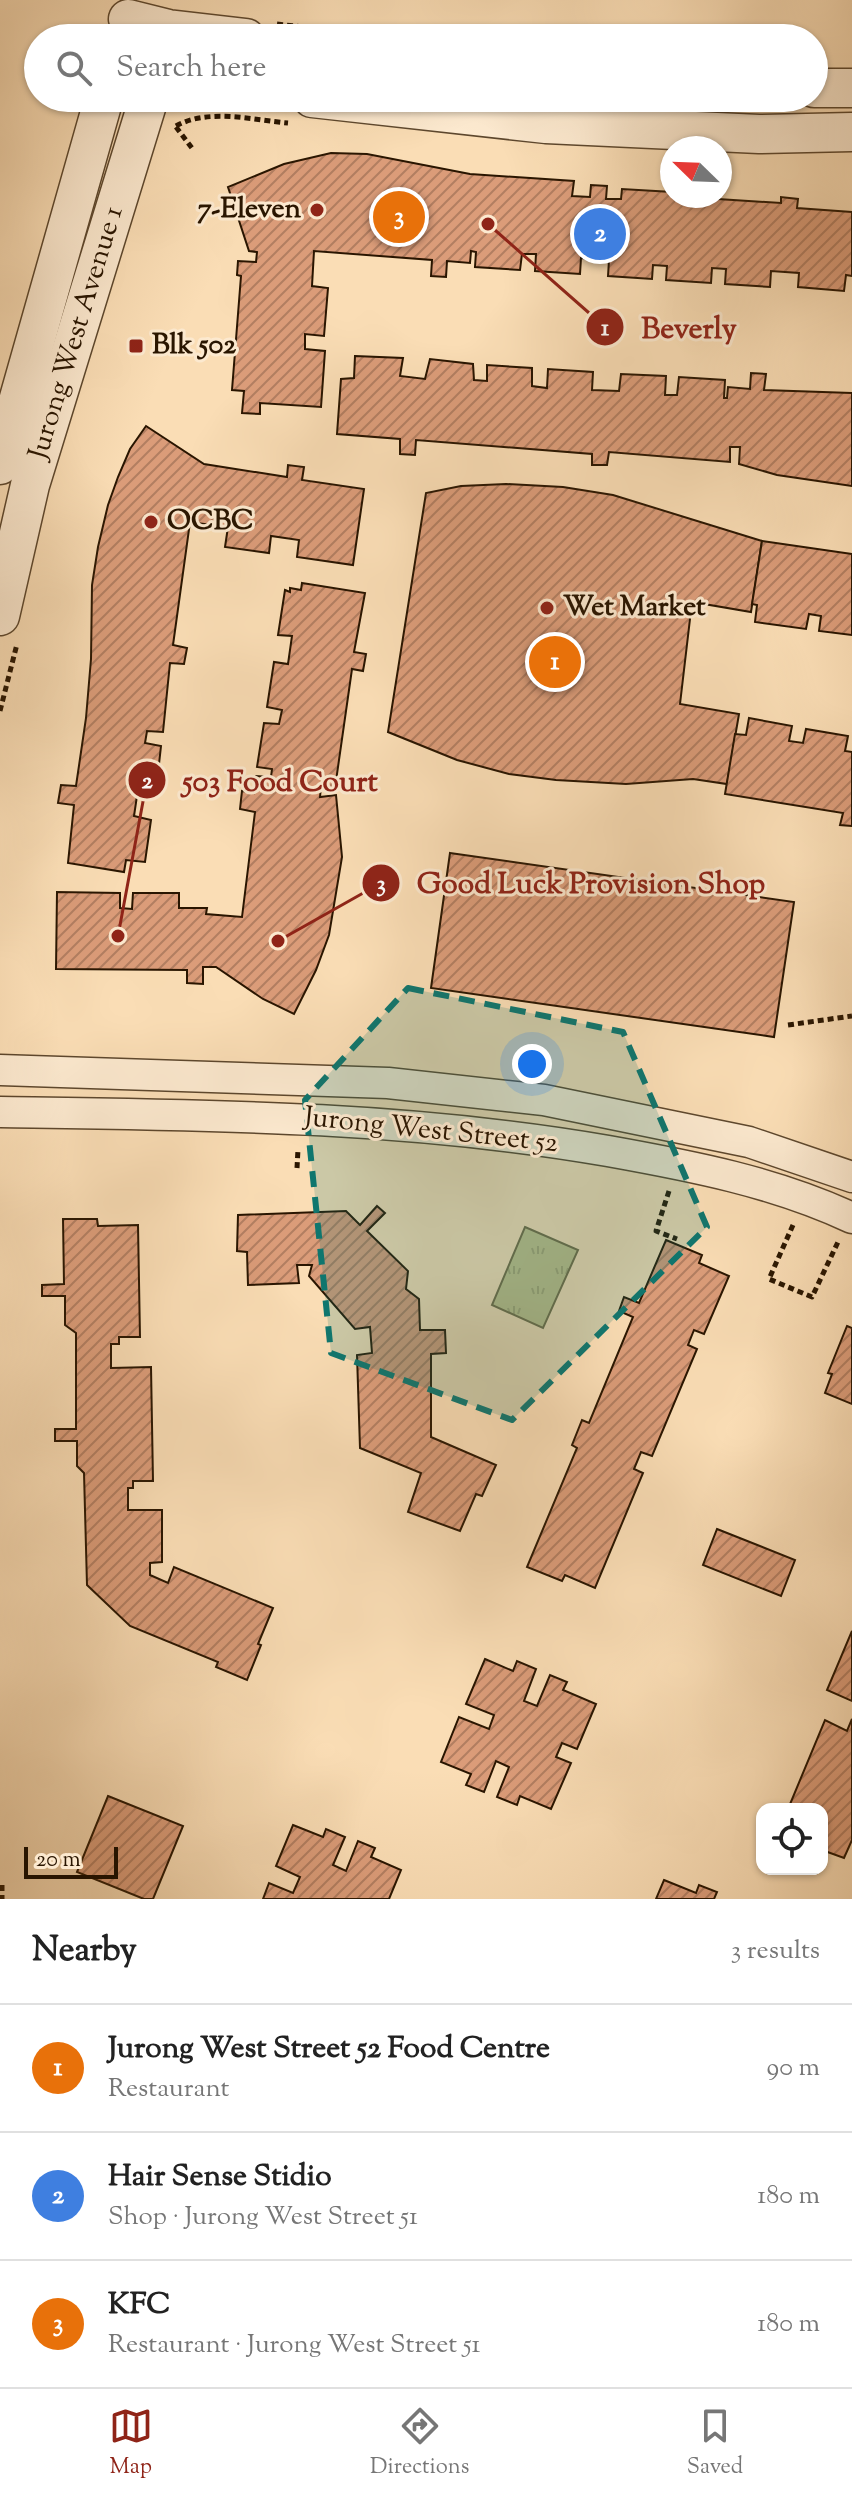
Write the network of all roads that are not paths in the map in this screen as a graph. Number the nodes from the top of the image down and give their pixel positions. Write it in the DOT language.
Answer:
graph roads {
  1 [pos="127,19"];
  2 [pos="170,22"];
  3 [pos="190,24"];
  4 [pos="828,88"];
  5 [pos="852,88"];
  6 [pos="100,112"];
  7 [pos="145,112"];
  8 [pos="438,112"];
  9 [pos="852,132"];
  10 [pos="0,465"];
  11 [pos="0,616"];
  12 [pos="0,1070"];
  13 [pos="0,1112"];
  14 [pos="852,1177"];
  15 [pos="851,1218"];
  1 -- 2 [label="street"];
  2 -- 3 [label="street"];
  4 -- 5 [label="street"];
  6 -- 10 [label="street, Jurong West Avenue 1"];
  7 -- 11 [label="street, Jurong West Avenue 1"];
  8 -- 9 [label="street"];
  12 -- 14 [label="street, Jurong West Street 52"];
  13 -- 15 [label="street, Jurong West Street 52"];
}
